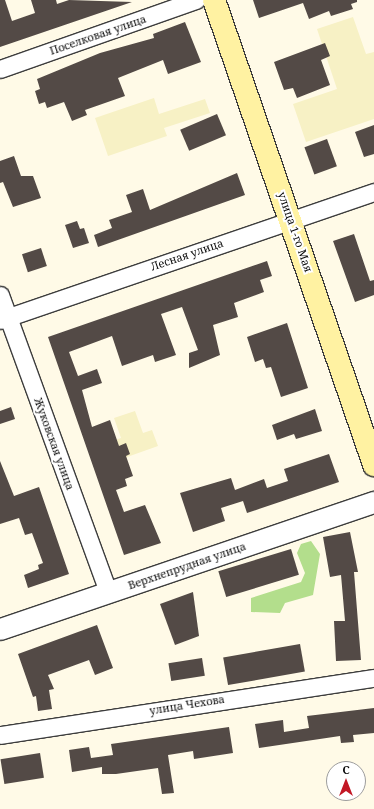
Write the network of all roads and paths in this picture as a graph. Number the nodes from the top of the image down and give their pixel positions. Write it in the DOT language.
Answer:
graph roads {
  1 [pos="196,0"];
  2 [pos="214,0"];
  3 [pos="0,69"];
  4 [pos="374,192"];
  5 [pos="290,220"];
  6 [pos="0,295"];
  7 [pos="4,318"];
  8 [pos="374,465"];
  9 [pos="374,502"];
  10 [pos="108,592"];
  11 [pos="0,629"];
  12 [pos="374,678"];
  13 [pos="0,735"];
  1 -- 3 [label="street, Поселковая улица"];
  2 -- 5 [label="main road, улица 1-го Мая"];
  4 -- 5 [label="street, Лесная улица"];
  5 -- 7 [label="street, Лесная улица"];
  5 -- 8 [label="main road, улица 1-го Мая"];
  6 -- 7 [label="street, Жуковская улица"];
  7 -- 10 [label="street, Жуковская улица"];
  9 -- 10 [label="street, Верхнепрудная улица"];
  10 -- 11 [label="street, Верхнепрудная улица"];
  12 -- 13 [label="street, улица Чехова"];
}
